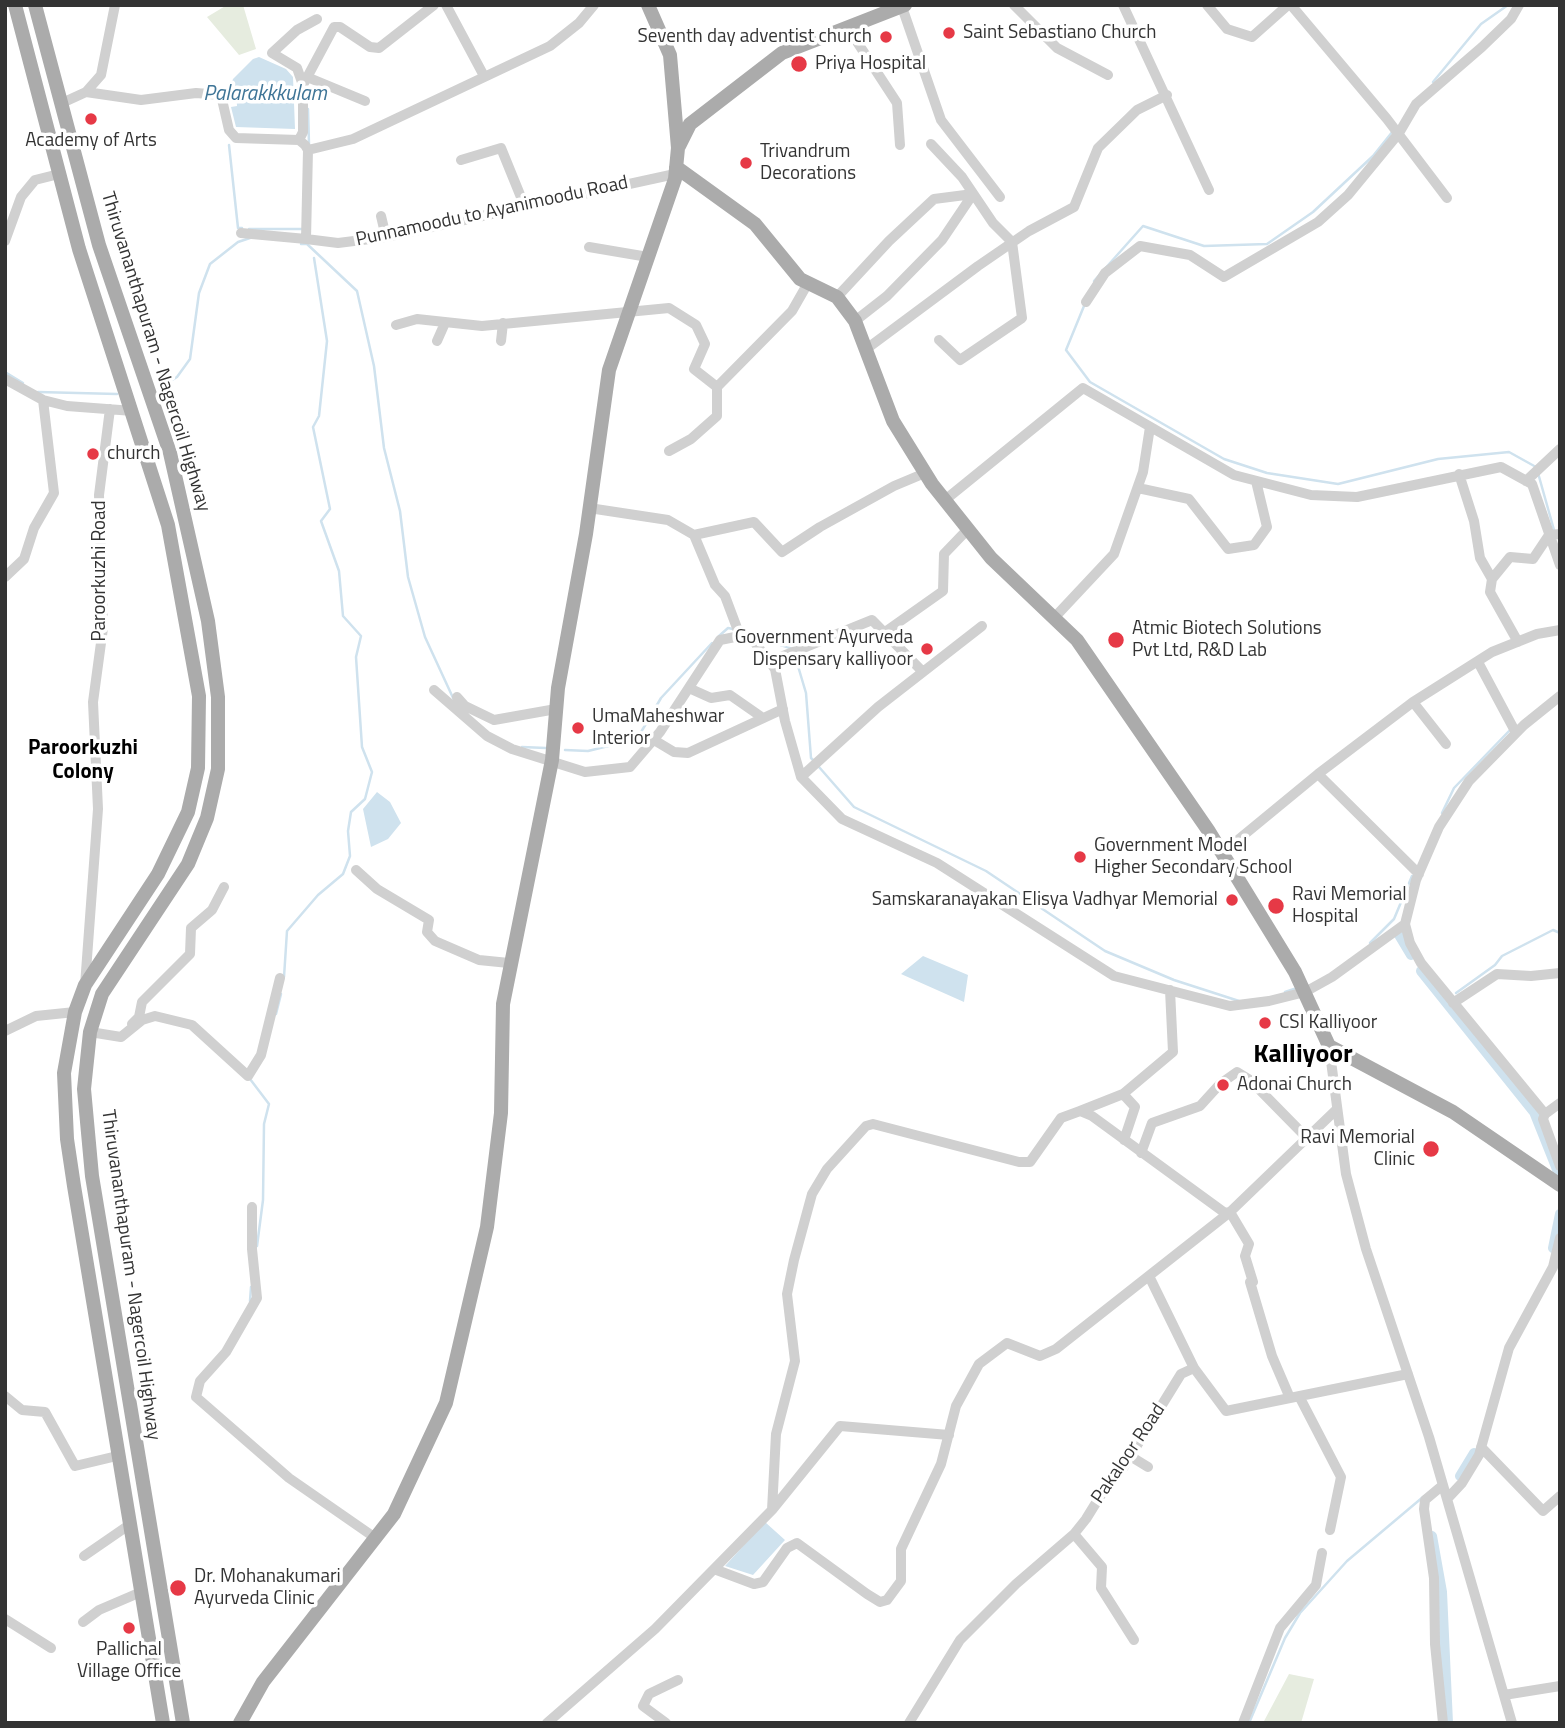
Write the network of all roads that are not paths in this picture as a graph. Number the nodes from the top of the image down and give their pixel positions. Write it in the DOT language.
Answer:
graph roads {
  1 [pos="15,5"];
  2 [pos="35,5"];
  3 [pos="115,5"];
  4 [pos="434,5"];
  5 [pos="446,5"];
  6 [pos="594,5"];
  7 [pos="648,5"];
  8 [pos="1014,5"];
  9 [pos="1123,5"];
  10 [pos="1207,5"];
  11 [pos="1289,5"];
  12 [pos="1518,5"];
  13 [pos="904,6"];
  14 [pos="317,19"];
  15 [pos="848,28"];
  16 [pos="1108,75"];
  17 [pos="484,76"];
  18 [pos="305,81"];
  19 [pos="86,92"];
  20 [pos="1167,95"];
  21 [pos="365,102"];
  22 [pos="62,103"];
  23 [pos="1399,134"];
  24 [pos="299,140"];
  25 [pos="931,144"];
  26 [pos="900,145"];
  27 [pos="678,148"];
  28 [pos="311,149"];
  29 [pos="461,160"];
  30 [pos="676,170"];
  31 [pos="59,174"];
  32 [pos="1209,190"];
  33 [pos="973,194"];
  34 [pos="1000,197"];
  35 [pos="1447,198"];
  36 [pos="525,206"];
  37 [pos="381,216"];
  38 [pos="241,233"];
  39 [pos="386,237"];
  40 [pos="306,239"];
  41 [pos="5,241"];
  42 [pos="1012,242"];
  43 [pos="589,247"];
  44 [pos="648,257"];
  45 [pos="808,283"];
  46 [pos="837,297"];
  47 [pos="1086,302"];
  48 [pos="629,311"];
  49 [pos="855,321"];
  50 [pos="445,323"];
  51 [pos="503,323"];
  52 [pos="396,326"];
  53 [pos="939,340"];
  54 [pos="437,341"];
  55 [pos="501,341"];
  56 [pos="865,350"];
  57 [pos="5,379"];
  58 [pos="717,387"];
  59 [pos="43,400"];
  60 [pos="110,409"];
  61 [pos="133,411"];
  62 [pos="1150,427"];
  63 [pos="1560,449"];
  64 [pos="669,452"];
  65 [pos="925,473"];
  66 [pos="1459,474"];
  67 [pos="1256,481"];
  68 [pos="1526,481"];
  69 [pos="1138,488"];
  70 [pos="945,500"];
  71 [pos="589,508"];
  72 [pos="968,529"];
  73 [pos="694,535"];
  74 [pos="1553,535"];
  75 [pos="1560,565"];
  76 [pos="5,577"];
  77 [pos="1493,579"];
  78 [pos="1054,618"];
  79 [pos="982,626"];
  80 [pos="1560,630"];
  81 [pos="885,632"];
  82 [pos="740,636"];
  83 [pos="1518,642"];
  84 [pos="771,661"];
  85 [pos="1478,662"];
  86 [pos="922,671"];
  87 [pos="691,689"];
  88 [pos="434,690"];
  89 [pos="1560,696"];
  90 [pos="457,697"];
  91 [pos="1413,702"];
  92 [pos="556,709"];
  93 [pos="783,709"];
  94 [pos="763,718"];
  95 [pos="1514,730"];
  96 [pos="654,740"];
  97 [pos="1446,744"];
  98 [pos="552,760"];
  99 [pos="1318,774"];
  100 [pos="801,777"];
  101 [pos="1222,853"];
  102 [pos="356,870"];
  103 [pos="1416,872"];
  104 [pos="224,887"];
  105 [pos="1405,924"];
  106 [pos="509,963"];
  107 [pos="1560,973"];
  108 [pos="280,978"];
  109 [pos="85,985"];
  110 [pos="1170,990"];
  111 [pos="1305,992"];
  112 [pos="1453,1003"];
  113 [pos="75,1012"];
  114 [pos="5,1031"];
  115 [pos="90,1032"];
  116 [pos="121,1037"];
  117 [pos="1329,1046"];
  118 [pos="1123,1094"];
  119 [pos="1560,1103"];
  120 [pos="1338,1109"];
  121 [pos="1080,1111"];
  122 [pos="1545,1114"];
  123 [pos="1306,1137"];
  124 [pos="1124,1140"];
  125 [pos="1141,1153"];
  126 [pos="1560,1166"];
  127 [pos="1560,1185"];
  128 [pos="252,1207"];
  129 [pos="1230,1212"];
  130 [pos="1560,1238"];
  131 [pos="1149,1276"];
  132 [pos="1194,1368"];
  133 [pos="1408,1374"];
  134 [pos="5,1389"];
  135 [pos="5,1396"];
  136 [pos="1294,1397"];
  137 [pos="948,1435"];
  138 [pos="1482,1447"];
  139 [pos="117,1456"];
  140 [pos="1130,1456"];
  141 [pos="1149,1467"];
  142 [pos="1443,1485"];
  143 [pos="1560,1496"];
  144 [pos="1447,1499"];
  145 [pos="772,1510"];
  146 [pos="129,1525"];
  147 [pos="1331,1530"];
  148 [pos="1074,1534"];
  149 [pos="374,1537"];
  150 [pos="1322,1553"];
  151 [pos="85,1556"];
  152 [pos="715,1569"];
  153 [pos="141,1592"];
  154 [pos="5,1619"];
  155 [pos="83,1622"];
  156 [pos="1134,1640"];
  157 [pos="51,1648"];
  158 [pos="678,1680"];
  159 [pos="1560,1686"];
  160 [pos="1504,1695"];
  161 [pos="163,1723"];
  162 [pos="183,1723"];
  163 [pos="240,1723"];
  164 [pos="548,1723"];
  165 [pos="666,1723"];
  166 [pos="909,1723"];
  167 [pos="1243,1723"];
  168 [pos="1443,1723"];
  169 [pos="1512,1723"];
  1 -- 31 [label="main road, Thiruvananthapuram - Nagercoil Highway"];
  2 -- 22 [label="main road, Thiruvananthapuram - Nagercoil Highway"];
  3 -- 19 [label="street"];
  4 -- 18 [label="street"];
  5 -- 17 [label="street"];
  6 -- 17 [label="street"];
  7 -- 27 [label="main road"];
  8 -- 16 [label="street"];
  9 -- 20 [label="street"];
  10 -- 11 [label="street"];
  11 -- 23 [label="street"];
  12 -- 23 [label="street"];
  13 -- 15 [label="main road"];
  13 -- 34 [label="street"];
  14 -- 18 [label="street"];
  15 -- 26 [label="street"];
  15 -- 27 [label="main road"];
  17 -- 28 [label="street"];
  18 -- 21 [label="street"];
  18 -- 24 [label="street"];
  19 -- 22 [label="street"];
  19 -- 24 [label="street"];
  20 -- 32 [label="street"];
  20 -- 42 [label="street"];
  22 -- 115 [label="main road, Thiruvananthapuram - Nagercoil Highway"];
  23 -- 35 [label="street"];
  23 -- 47 [label="street"];
  24 -- 28 [label="street"];
  25 -- 33 [label="street"];
  27 -- 30 [label="main road"];
  28 -- 40 [label="street"];
  29 -- 36 [label="street"];
  30 -- 36 [label="street, Punnamoodu to Ayanimoodu Road"];
  30 -- 44 [label="main road"];
  30 -- 45 [label="main road"];
  31 -- 41 [label="street"];
  31 -- 61 [label="main road, Thiruvananthapuram - Nagercoil Highway"];
  33 -- 42 [label="street"];
  33 -- 46 [label="street"];
  33 -- 49 [label="street"];
  36 -- 39 [label="street, Punnamoodu to Ayanimoodu Road"];
  37 -- 39 [label="street"];
  38 -- 40 [label="street, Punnamoodu to Ayanimoodu Road"];
  39 -- 40 [label="street, Punnamoodu to Ayanimoodu Road"];
  42 -- 53 [label="street"];
  42 -- 56 [label="street"];
  43 -- 44 [label="street"];
  44 -- 48 [label="main road"];
  45 -- 46 [label="main road"];
  45 -- 58 [label="street"];
  46 -- 49 [label="main road"];
  48 -- 51 [label="street"];
  48 -- 58 [label="street"];
  48 -- 71 [label="main road"];
  49 -- 56 [label="main road"];
  50 -- 51 [label="street"];
  50 -- 52 [label="street"];
  50 -- 54 [label="street"];
  51 -- 55 [label="street"];
  56 -- 65 [label="main road"];
  57 -- 59 [label="street"];
  58 -- 64 [label="street"];
  59 -- 60 [label="street"];
  59 -- 76 [label="street"];
  60 -- 61 [label="street"];
  60 -- 109 [label="street, Paroorkuzhi Road"];
  61 -- 109 [label="main road, Thiruvananthapuram - Nagercoil Highway"];
  62 -- 67 [label="street"];
  62 -- 69 [label="street"];
  62 -- 70 [label="street"];
  63 -- 68 [label="street"];
  65 -- 70 [label="main road"];
  65 -- 73 [label="street"];
  66 -- 67 [label="street"];
  66 -- 68 [label="street"];
  66 -- 77 [label="street"];
  67 -- 69 [label="street"];
  68 -- 74 [label="street"];
  69 -- 78 [label="street"];
  70 -- 72 [label="main road"];
  71 -- 73 [label="street"];
  71 -- 92 [label="main road"];
  72 -- 78 [label="main road"];
  72 -- 81 [label="street"];
  73 -- 82 [label="street"];
  74 -- 75 [label="street"];
  74 -- 77 [label="street"];
  77 -- 83 [label="street"];
  78 -- 101 [label="main road"];
  79 -- 86 [label="street"];
  80 -- 83 [label="street"];
  81 -- 84 [label="street"];
  81 -- 86 [label="street"];
  82 -- 84 [label="street"];
  82 -- 87 [label="street"];
  83 -- 85 [label="street"];
  84 -- 93 [label="street"];
  85 -- 91 [label="street"];
  85 -- 95 [label="street"];
  86 -- 100 [label="street"];
  87 -- 94 [label="street"];
  87 -- 96 [label="street"];
  88 -- 98 [label="street"];
  89 -- 95 [label="street"];
  90 -- 92 [label="street"];
  91 -- 97 [label="street"];
  91 -- 99 [label="street"];
  92 -- 98 [label="main road"];
  93 -- 94 [label="street"];
  93 -- 100 [label="street"];
  94 -- 96 [label="street"];
  95 -- 103 [label="street"];
  96 -- 98 [label="street"];
  98 -- 106 [label="main road"];
  99 -- 101 [label="street"];
  99 -- 103 [label="street"];
  100 -- 110 [label="street"];
  101 -- 111 [label="main road"];
  102 -- 106 [label="street"];
  103 -- 105 [label="street"];
  104 -- 116 [label="street"];
  105 -- 111 [label="street"];
  105 -- 112 [label="street"];
  106 -- 149 [label="main road"];
  107 -- 112 [label="street"];
  108 -- 116 [label="street"];
  109 -- 113 [label="main road, Thiruvananthapuram - Nagercoil Highway"];
  110 -- 111 [label="street"];
  110 -- 118 [label="street"];
  111 -- 117 [label="main road"];
  112 -- 122 [label="street"];
  113 -- 114 [label="street"];
  113 -- 139 [label="main road, Thiruvananthapuram - Nagercoil Highway"];
  115 -- 116 [label="street"];
  115 -- 162 [label="main road, Thiruvananthapuram - Nagercoil Highway"];
  117 -- 120 [label="street"];
  117 -- 127 [label="main road"];
  118 -- 121 [label="street"];
  118 -- 124 [label="street"];
  119 -- 122 [label="street"];
  120 -- 123 [label="street"];
  120 -- 133 [label="street"];
  121 -- 124 [label="street"];
  121 -- 145 [label="street"];
  122 -- 126 [label="street"];
  123 -- 125 [label="street"];
  123 -- 129 [label="street"];
  124 -- 125 [label="street"];
  125 -- 129 [label="street"];
  128 -- 149 [label="street"];
  129 -- 131 [label="street"];
  129 -- 136 [label="street"];
  130 -- 138 [label="street"];
  131 -- 132 [label="street"];
  131 -- 137 [label="street"];
  132 -- 136 [label="street"];
  132 -- 140 [label="street, Pakaloor Road"];
  133 -- 136 [label="street"];
  133 -- 142 [label="street"];
  134 -- 135 [label="street"];
  135 -- 139 [label="street"];
  136 -- 147 [label="street"];
  137 -- 145 [label="street"];
  137 -- 152 [label="street"];
  138 -- 143 [label="street"];
  138 -- 144 [label="street"];
  139 -- 146 [label="main road, Thiruvananthapuram - Nagercoil Highway"];
  140 -- 141 [label="street"];
  140 -- 148 [label="street, Pakaloor Road"];
  142 -- 144 [label="street"];
  142 -- 168 [label="street"];
  144 -- 160 [label="street"];
  145 -- 152 [label="street"];
  146 -- 151 [label="street"];
  146 -- 153 [label="main road, Thiruvananthapuram - Nagercoil Highway"];
  148 -- 156 [label="street"];
  148 -- 166 [label="street, Pakaloor Road"];
  149 -- 163 [label="main road"];
  150 -- 167 [label="street"];
  152 -- 164 [label="street"];
  153 -- 155 [label="street"];
  153 -- 161 [label="main road, Thiruvananthapuram - Nagercoil Highway"];
  154 -- 157 [label="street"];
  158 -- 165 [label="street"];
  159 -- 160 [label="street"];
  160 -- 169 [label="street"];
}
